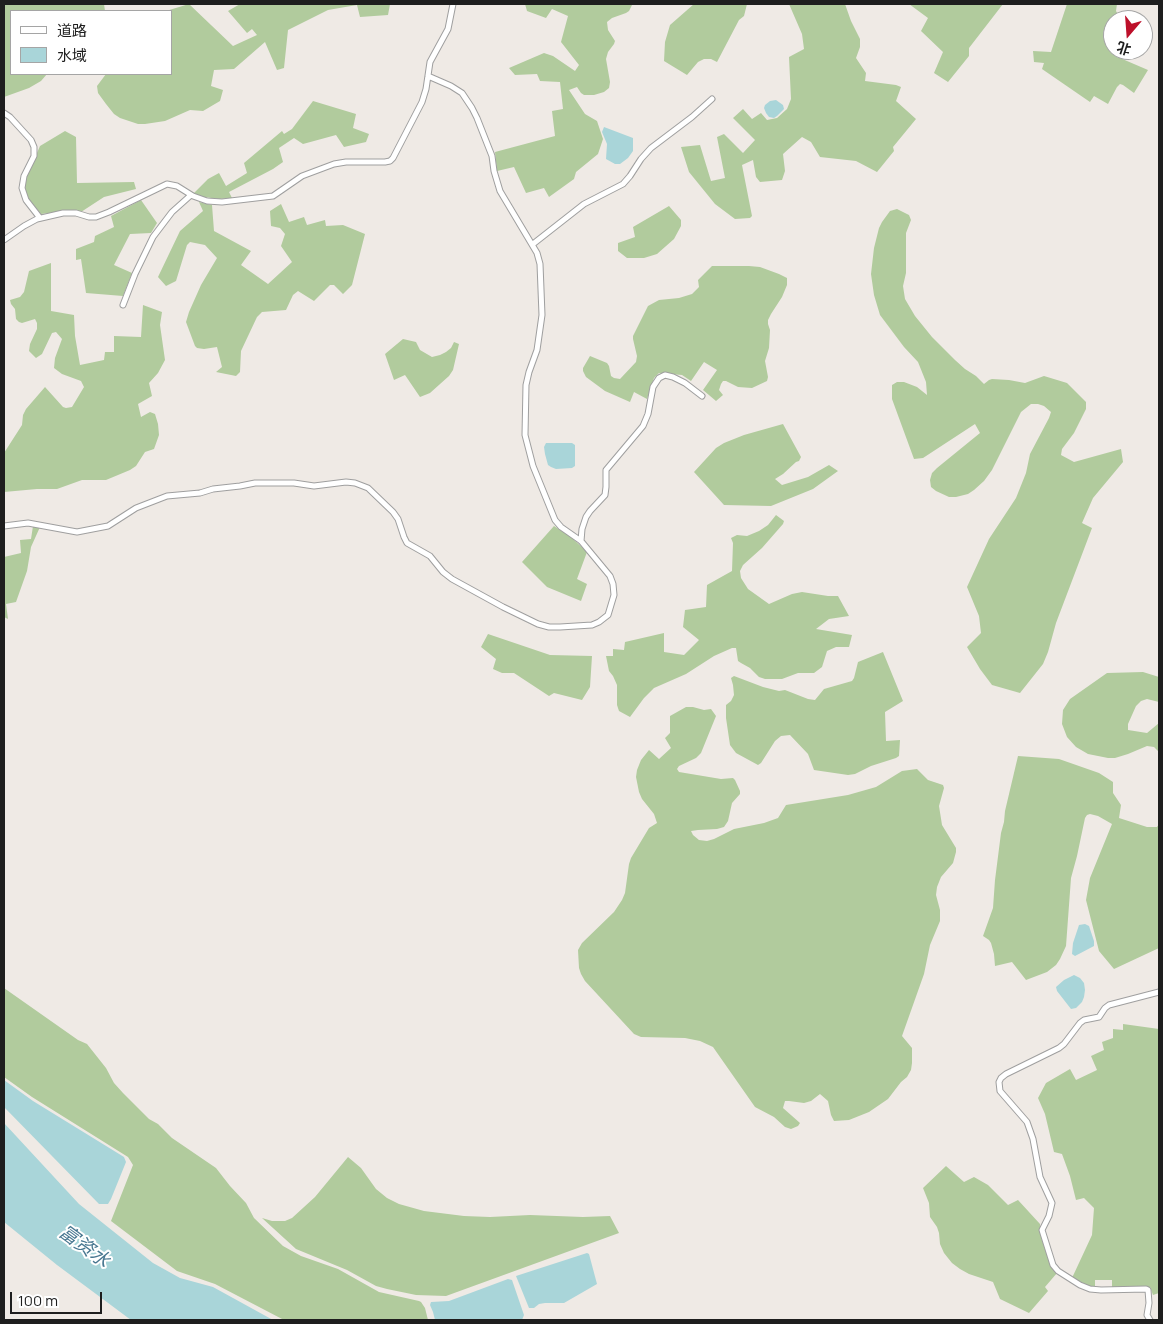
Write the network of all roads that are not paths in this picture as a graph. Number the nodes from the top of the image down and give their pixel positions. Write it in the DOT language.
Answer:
graph roads {
  1 [pos="453,4"];
  2 [pos="428,76"];
  3 [pos="712,99"];
  4 [pos="4,113"];
  5 [pos="191,195"];
  6 [pos="40,218"];
  7 [pos="4,240"];
  8 [pos="533,244"];
  9 [pos="123,305"];
  10 [pos="702,396"];
  11 [pos="4,526"];
  12 [pos="581,541"];
  13 [pos="1159,992"];
  14 [pos="1150,1320"];
  1 -- 2 [label="street"];
  2 -- 5 [label="street"];
  2 -- 8 [label="street"];
  3 -- 8 [label="street"];
  4 -- 6 [label="street"];
  5 -- 6 [label="street"];
  5 -- 9 [label="street"];
  6 -- 7 [label="street"];
  8 -- 12 [label="street"];
  10 -- 12 [label="street"];
  11 -- 12 [label="street"];
  13 -- 14 [label="street"];
}
